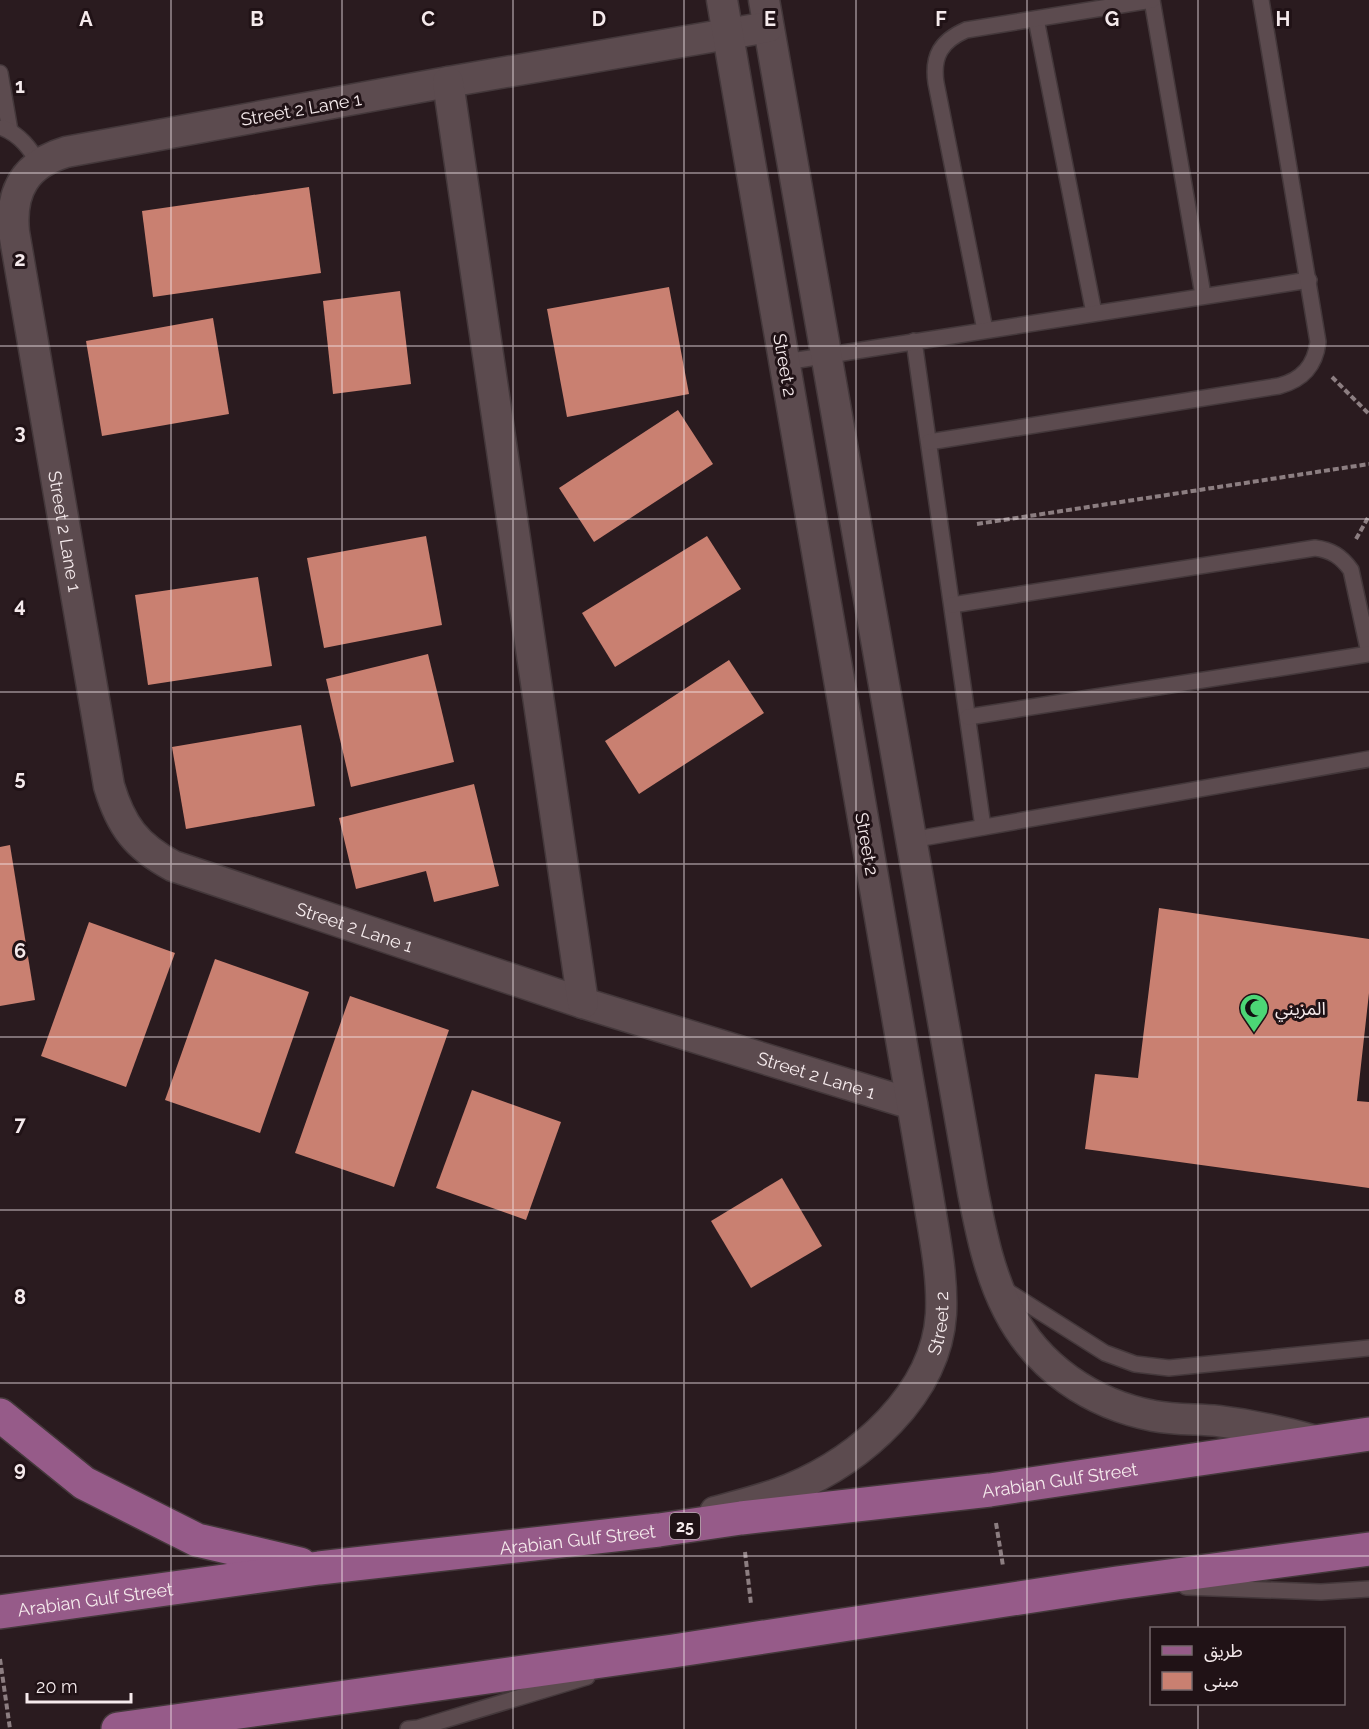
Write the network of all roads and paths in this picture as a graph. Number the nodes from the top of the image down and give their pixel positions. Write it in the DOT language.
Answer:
graph roads {
  1 [pos="722,0"];
  2 [pos="1152,0"];
  3 [pos="1261,0"];
  4 [pos="766,13"];
  5 [pos="1036,19"];
  6 [pos="728,34"];
  7 [pos="0,73"];
  8 [pos="448,82"];
  9 [pos="5,129"];
  10 [pos="39,164"];
  11 [pos="1309,280"];
  12 [pos="1203,295"];
  13 [pos="1095,313"];
  14 [pos="985,330"];
  15 [pos="914,341"];
  16 [pos="826,355"];
  17 [pos="1315,359"];
  18 [pos="785,362"];
  19 [pos="1369,414"];
  20 [pos="928,442"];
  21 [pos="1369,464"];
  22 [pos="977,524"];
  23 [pos="952,605"];
  24 [pos="1369,654"];
  25 [pos="968,717"];
  26 [pos="1369,759"];
  27 [pos="983,827"];
  28 [pos="911,840"];
  29 [pos="583,1003"];
  30 [pos="951,1066"];
  31 [pos="910,1090"];
  32 [pos="997,1284"];
  33 [pos="1369,1348"];
  34 [pos="0,1414"];
  35 [pos="1369,1434"];
  36 [pos="1316,1441"];
  37 [pos="990,1490"];
  38 [pos="741,1518"];
  39 [pos="659,1530"];
  40 [pos="1369,1549"];
  41 [pos="319,1568"];
  42 [pos="1117,1583"];
  43 [pos="1369,1589"];
  44 [pos="1009,1600"];
  45 [pos="0,1612"];
  46 [pos="756,1638"];
  47 [pos="673,1651"];
  48 [pos="0,1659"];
  49 [pos="10,1729"];
  50 [pos="117,1729"];
  51 [pos="408,1729"];
  1 -- 6 [label="street, Street 2"];
  2 -- 5 [label="lane"];
  2 -- 12 [label="lane"];
  3 -- 11 [label="lane"];
  4 -- 6 [label="street, Street 2 Lane 1"];
  4 -- 16 [label="street"];
  5 -- 13 [label="lane"];
  5 -- 14 [label="lane"];
  6 -- 8 [label="street, Street 2 Lane 1"];
  6 -- 18 [label="street, Street 2"];
  7 -- 9 [label="lane"];
  8 -- 10 [label="street, Street 2 Lane 1"];
  8 -- 29 [label="street"];
  9 -- 10 [label="lane"];
  10 -- 29 [label="street, Street 2 Lane 1"];
  11 -- 12 [label="lane"];
  11 -- 17 [label="lane"];
  12 -- 13 [label="lane"];
  13 -- 14 [label="lane"];
  14 -- 15 [label="lane"];
  15 -- 16 [label="lane"];
  15 -- 20 [label="lane"];
  16 -- 18 [label="lane"];
  16 -- 28 [label="street"];
  17 -- 19 [label="path"];
  17 -- 20 [label="lane"];
  18 -- 31 [label="street, Street 2"];
  20 -- 23 [label="lane"];
  21 -- 22 [label="path"];
  23 -- 24 [label="lane"];
  23 -- 25 [label="lane"];
  24 -- 25 [label="lane"];
  25 -- 27 [label="lane"];
  26 -- 27 [label="lane"];
  27 -- 28 [label="lane"];
  28 -- 30 [label="street"];
  29 -- 31 [label="street, Street 2 Lane 1"];
  30 -- 31 [label="street"];
  30 -- 32 [label="street"];
  31 -- 39 [label="street, Street 2"];
  32 -- 33 [label="lane"];
  32 -- 36 [label="street"];
  34 -- 41 [label="main road"];
  35 -- 36 [label="main road, Arabian Gulf Street / 25"];
  36 -- 37 [label="main road, Arabian Gulf Street / 25"];
  37 -- 38 [label="main road, Arabian Gulf Street / 25"];
  37 -- 44 [label="path"];
  38 -- 39 [label="main road, Arabian Gulf Street / 25"];
  38 -- 46 [label="path"];
  39 -- 41 [label="main road, Arabian Gulf Street / 25"];
  40 -- 42 [label="main road"];
  41 -- 45 [label="main road, Arabian Gulf Street / 25"];
  42 -- 43 [label="lane"];
  42 -- 44 [label="main road"];
  44 -- 46 [label="main road"];
  46 -- 47 [label="main road"];
  47 -- 50 [label="main road"];
  47 -- 51 [label="lane"];
  48 -- 49 [label="path"];
}
